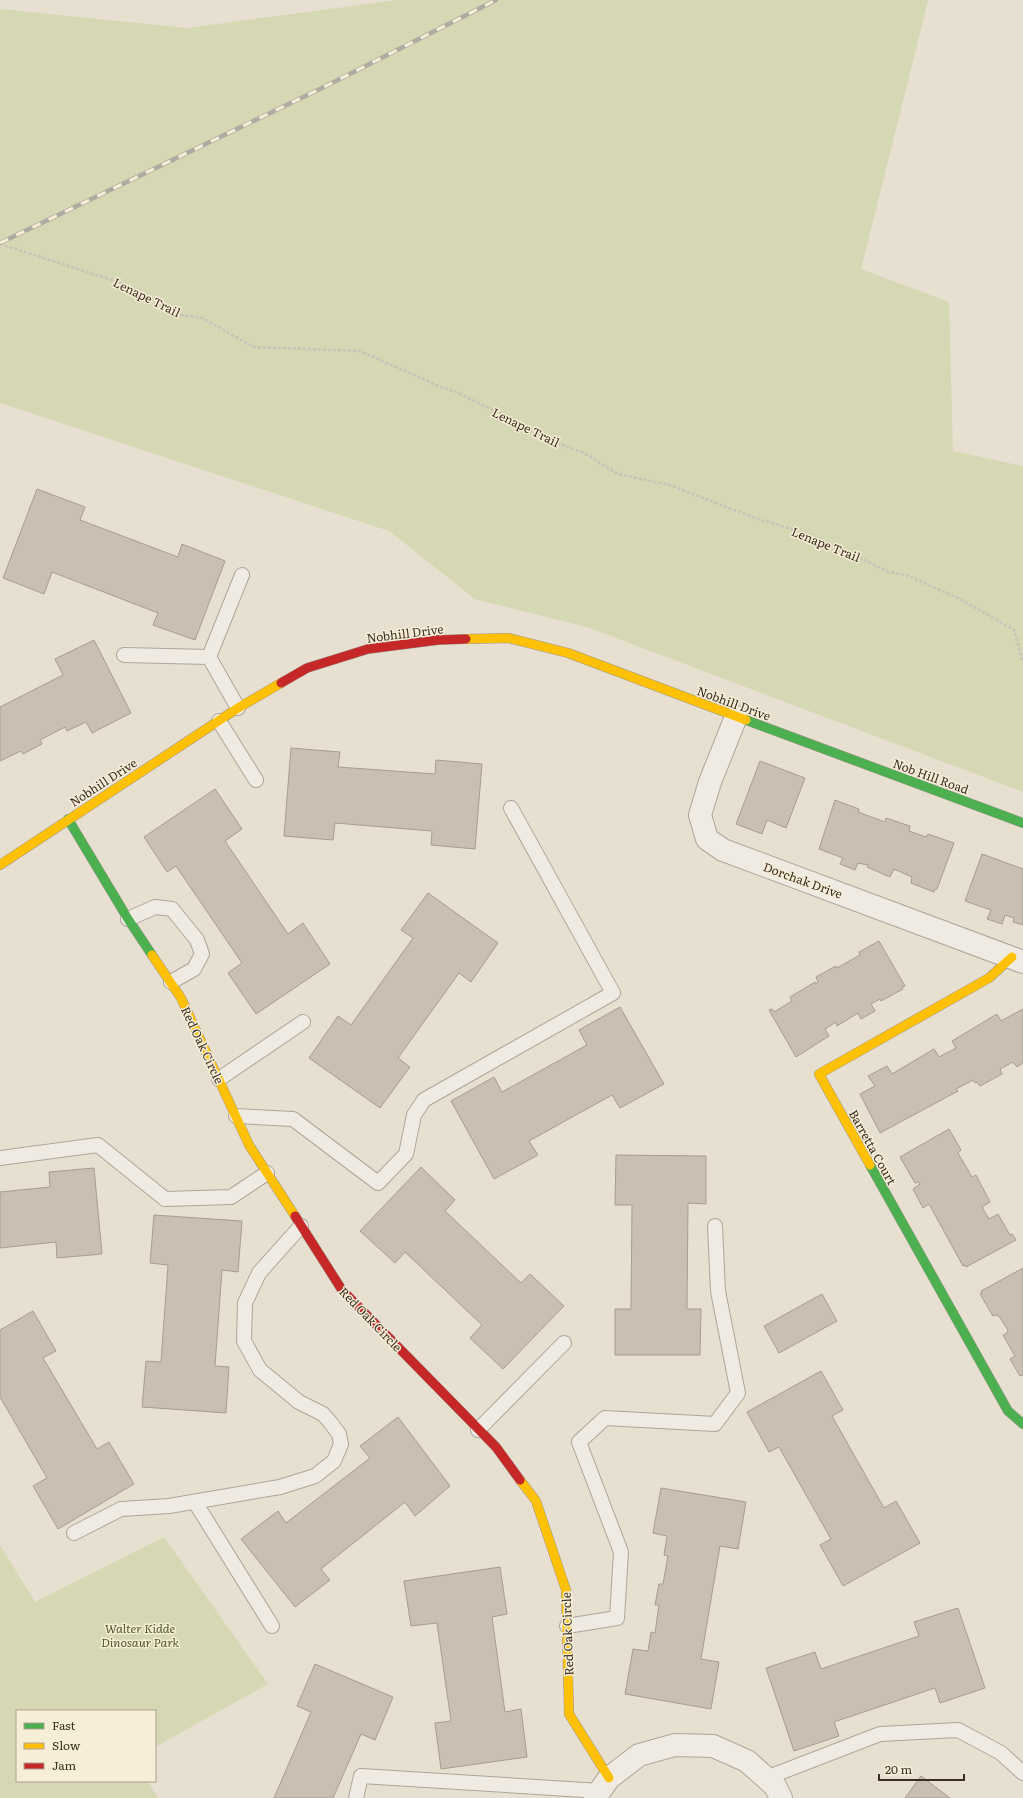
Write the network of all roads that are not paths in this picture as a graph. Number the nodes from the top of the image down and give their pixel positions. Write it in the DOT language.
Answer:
graph roads {
  1 [pos="242,575"];
  2 [pos="124,655"];
  3 [pos="209,657"];
  4 [pos="238,708"];
  5 [pos="736,717"];
  6 [pos="219,721"];
  7 [pos="831,751"];
  8 [pos="256,780"];
  9 [pos="511,808"];
  10 [pos="68,819"];
  11 [pos="1023,823"];
  12 [pos="0,865"];
  13 [pos="128,919"];
  14 [pos="1017,960"];
  15 [pos="171,982"];
  16 [pos="303,1022"];
  17 [pos="219,1079"];
  18 [pos="236,1116"];
  19 [pos="0,1158"];
  20 [pos="267,1173"];
  21 [pos="301,1226"];
  22 [pos="715,1226"];
  23 [pos="564,1343"];
  24 [pos="1023,1424"];
  25 [pos="478,1430"];
  26 [pos="195,1502"];
  27 [pos="74,1533"];
  28 [pos="272,1626"];
  29 [pos="567,1626"];
  30 [pos="1023,1773"];
  31 [pos="766,1778"];
  32 [pos="601,1789"];
  33 [pos="356,1798"];
  34 [pos="781,1798"];
  1 -- 3 [label="lane"];
  2 -- 3 [label="lane"];
  3 -- 4 [label="lane"];
  4 -- 5 [label="street, Nobhill Drive"];
  4 -- 6 [label="street, Nobhill Drive"];
  5 -- 7 [label="street, Nobhill Drive"];
  5 -- 14 [label="street, Dorchak Drive"];
  6 -- 8 [label="lane"];
  6 -- 10 [label="street, Nobhill Drive"];
  7 -- 11 [label="street, Nob Hill Road"];
  9 -- 18 [label="lane"];
  10 -- 12 [label="street, Nobhill Drive"];
  10 -- 13 [label="street, Red Oak Circle"];
  13 -- 15 [label="street, Red Oak Circle"];
  13 -- 15 [label="lane"];
  14 -- 24 [label="street, Barretta Court"];
  15 -- 17 [label="street, Red Oak Circle"];
  16 -- 17 [label="lane"];
  17 -- 18 [label="street, Red Oak Circle"];
  18 -- 20 [label="street, Red Oak Circle"];
  19 -- 20 [label="lane"];
  20 -- 21 [label="street, Red Oak Circle"];
  21 -- 25 [label="street, Red Oak Circle"];
  21 -- 26 [label="lane"];
  22 -- 29 [label="lane"];
  23 -- 25 [label="lane"];
  25 -- 29 [label="street, Red Oak Circle"];
  26 -- 27 [label="lane"];
  26 -- 28 [label="lane"];
  29 -- 32 [label="street, Red Oak Circle"];
  30 -- 31 [label="lane"];
  31 -- 32 [label="street"];
  31 -- 34 [label="street"];
  32 -- 33 [label="lane"];
}
